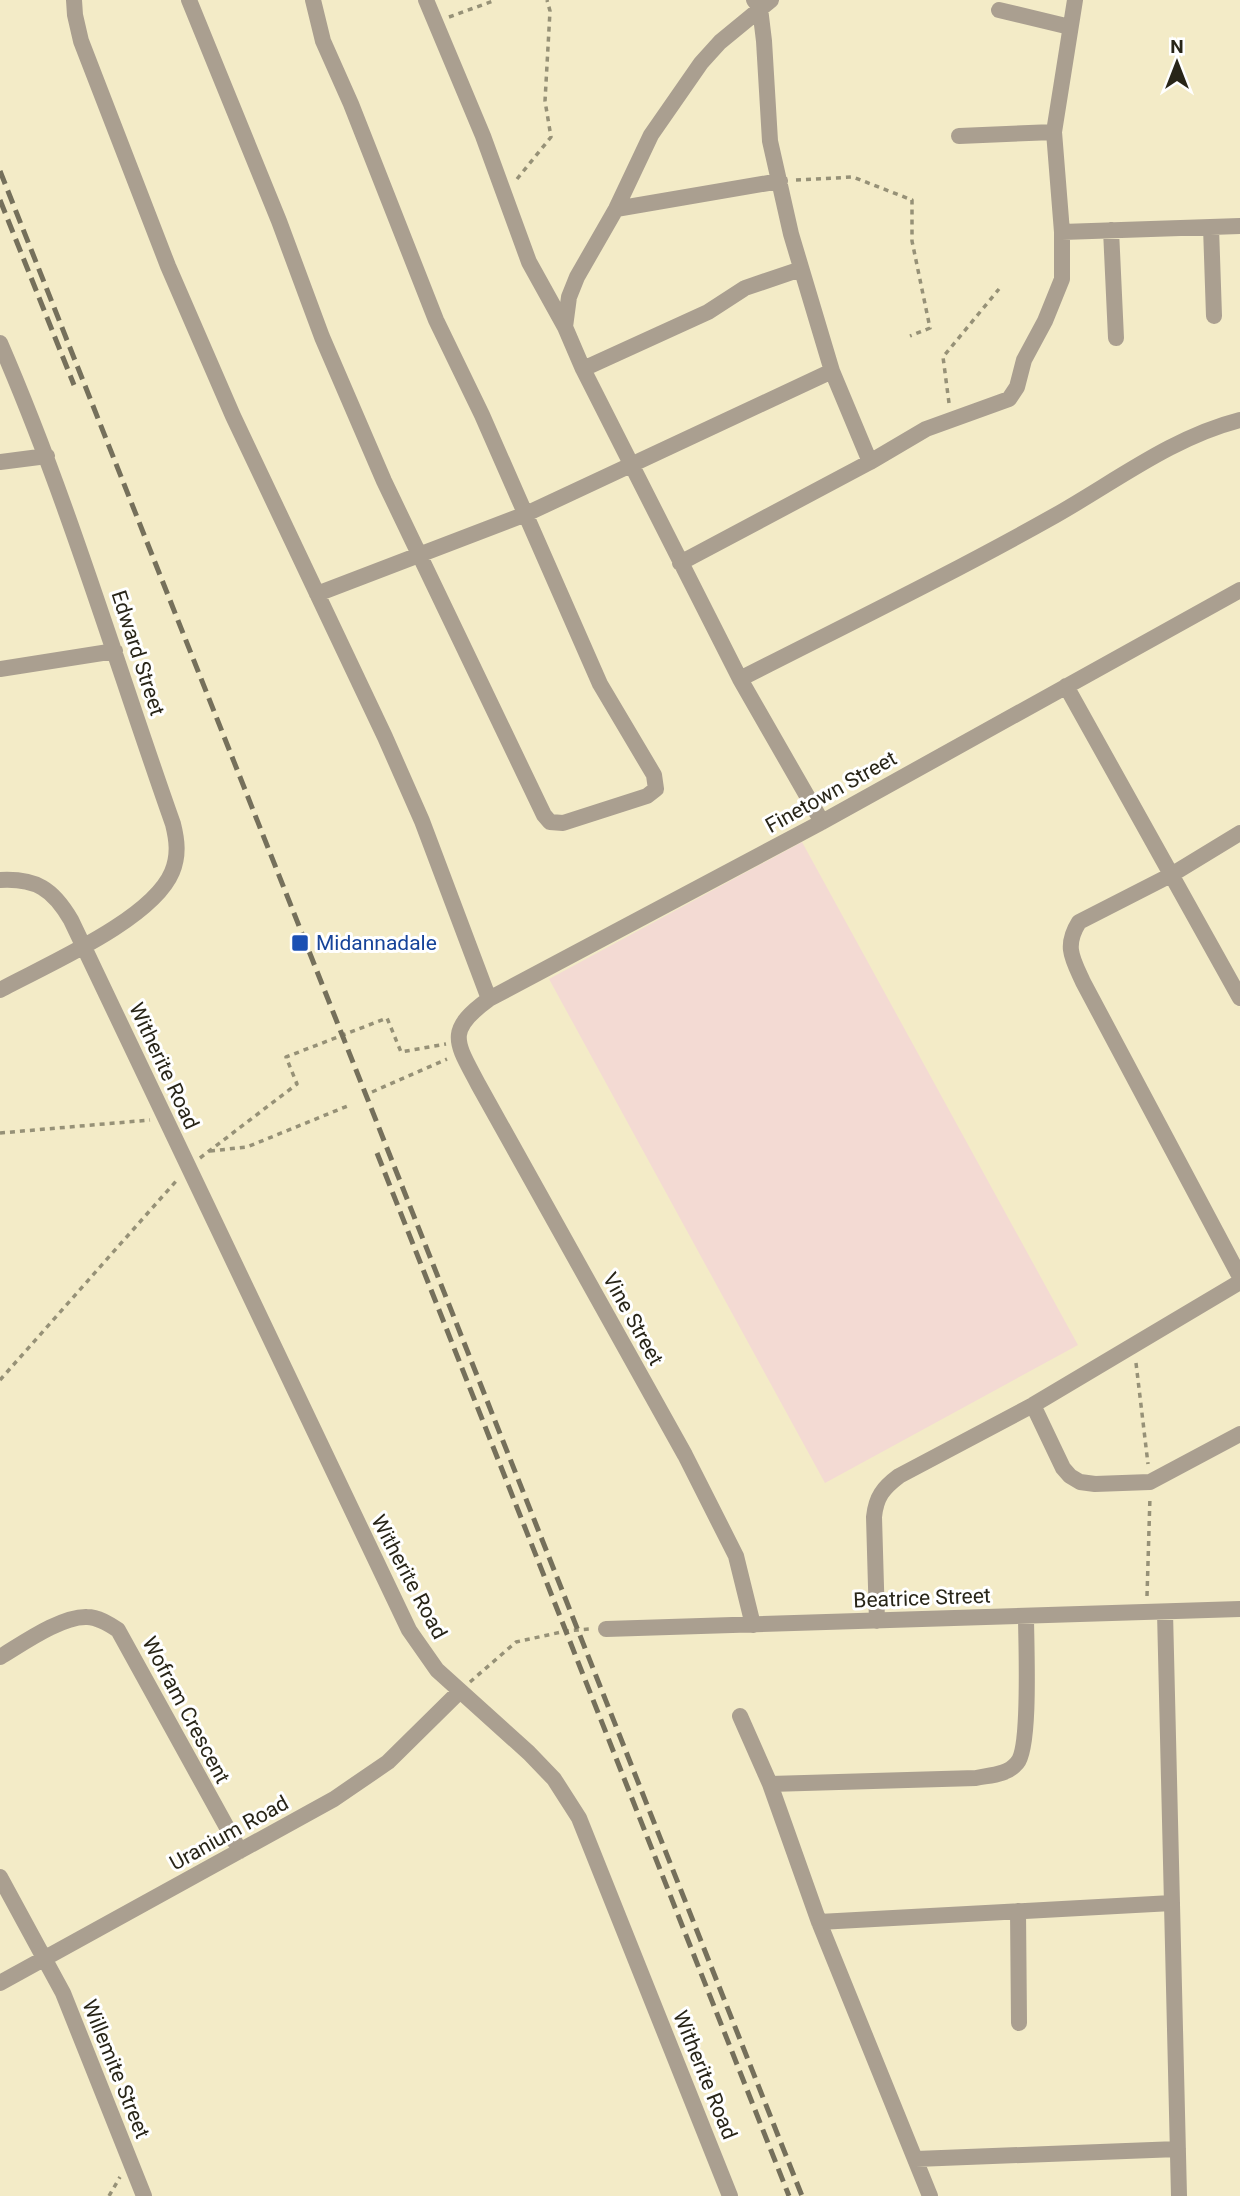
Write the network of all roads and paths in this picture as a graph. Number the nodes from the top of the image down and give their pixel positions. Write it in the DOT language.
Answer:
graph roads {
  1 [pos="75,0"];
  2 [pos="189,0"];
  3 [pos="313,0"];
  4 [pos="426,0"];
  5 [pos="496,0"];
  6 [pos="547,0"];
  7 [pos="1074,0"];
  8 [pos="761,3"];
  9 [pos="999,10"];
  10 [pos="434,22"];
  11 [pos="1070,27"];
  12 [pos="1054,132"];
  13 [pos="959,136"];
  14 [pos="780,181"];
  15 [pos="505,194"];
  16 [pos="616,209"];
  17 [pos="1240,226"];
  18 [pos="1211,227"];
  19 [pos="1111,230"];
  20 [pos="1062,232"];
  21 [pos="801,269"];
  22 [pos="999,289"];
  23 [pos="1214,316"];
  24 [pos="565,327"];
  25 [pos="910,336"];
  26 [pos="1116,338"];
  27 [pos="0,343"];
  28 [pos="583,369"];
  29 [pos="832,371"];
  30 [pos="951,419"];
  31 [pos="1240,420"];
  32 [pos="47,456"];
  33 [pos="0,462"];
  34 [pos="632,463"];
  35 [pos="870,463"];
  36 [pos="526,514"];
  37 [pos="419,553"];
  38 [pos="680,563"];
  39 [pos="1240,590"];
  40 [pos="317,594"];
  41 [pos="115,651"];
  42 [pos="0,669"];
  43 [pos="740,679"];
  44 [pos="1066,686"];
  45 [pos="822,822"];
  46 [pos="1240,833"];
  47 [pos="1171,875"];
  48 [pos="0,880"];
  49 [pos="85,946"];
  50 [pos="0,990"];
  51 [pos="1240,998"];
  52 [pos="489,999"];
  53 [pos="460,1047"];
  54 [pos="372,1092"];
  55 [pos="350,1105"];
  56 [pos="166,1119"];
  57 [pos="0,1133"];
  58 [pos="208,1151"];
  59 [pos="189,1166"];
  60 [pos="1240,1279"];
  61 [pos="0,1380"];
  62 [pos="1033,1405"];
  63 [pos="1240,1434"];
  64 [pos="1240,1609"];
  65 [pos="1165,1612"];
  66 [pos="1026,1616"];
  67 [pos="877,1621"];
  68 [pos="753,1625"];
  69 [pos="606,1629"];
  70 [pos="0,1657"];
  71 [pos="459,1692"];
  72 [pos="740,1716"];
  73 [pos="770,1784"];
  74 [pos="240,1850"];
  75 [pos="0,1877"];
  76 [pos="1172,1903"];
  77 [pos="1018,1911"];
  78 [pos="819,1922"];
  79 [pos="45,1959"];
  80 [pos="0,1983"];
  81 [pos="1019,2023"];
  82 [pos="1178,2149"];
  83 [pos="916,2158"];
  84 [pos="144,2196"];
  85 [pos="730,2196"];
  86 [pos="930,2196"];
  87 [pos="1179,2196"];
  1 -- 40 [label="street"];
  2 -- 37 [label="street"];
  3 -- 36 [label="street"];
  4 -- 10 [label="street"];
  5 -- 10 [label="path"];
  6 -- 15 [label="path"];
  7 -- 11 [label="street"];
  8 -- 14 [label="street"];
  8 -- 16 [label="street"];
  9 -- 11 [label="street"];
  10 -- 15 [label="street"];
  11 -- 12 [label="street"];
  12 -- 13 [label="street"];
  12 -- 20 [label="street"];
  14 -- 16 [label="street"];
  14 -- 21 [label="street"];
  14 -- 25 [label="path"];
  15 -- 24 [label="street"];
  16 -- 24 [label="street"];
  17 -- 18 [label="street"];
  18 -- 19 [label="street"];
  18 -- 23 [label="street"];
  19 -- 20 [label="street"];
  19 -- 26 [label="street"];
  20 -- 30 [label="street"];
  21 -- 28 [label="street"];
  21 -- 29 [label="street"];
  22 -- 30 [label="path"];
  24 -- 28 [label="street"];
  27 -- 32 [label="street, Edward Street"];
  28 -- 34 [label="street"];
  29 -- 34 [label="street"];
  29 -- 35 [label="street"];
  30 -- 35 [label="street"];
  31 -- 43 [label="street"];
  32 -- 33 [label="street"];
  32 -- 41 [label="street, Edward Street"];
  34 -- 36 [label="street"];
  34 -- 38 [label="street"];
  35 -- 38 [label="street"];
  36 -- 37 [label="street"];
  36 -- 37 [label="street"];
  37 -- 40 [label="street"];
  38 -- 43 [label="street"];
  39 -- 44 [label="street, Finetown Street"];
  40 -- 52 [label="street"];
  41 -- 42 [label="street"];
  41 -- 49 [label="street, Edward Street"];
  43 -- 45 [label="street"];
  44 -- 45 [label="street, Finetown Street"];
  44 -- 47 [label="street"];
  45 -- 52 [label="street, Finetown Street"];
  46 -- 47 [label="street"];
  47 -- 51 [label="street"];
  47 -- 60 [label="street"];
  48 -- 49 [label="street, Witherite Road"];
  49 -- 50 [label="street, Edward Street"];
  49 -- 56 [label="street, Witherite Road"];
  52 -- 53 [label="street, Finetown Street"];
  53 -- 54 [label="path"];
  53 -- 58 [label="path"];
  53 -- 68 [label="street, Vine Street"];
  55 -- 58 [label="path"];
  56 -- 57 [label="path"];
  56 -- 59 [label="street, Witherite Road"];
  58 -- 59 [label="path"];
  59 -- 61 [label="path"];
  59 -- 71 [label="street, Witherite Road"];
  60 -- 62 [label="street"];
  62 -- 63 [label="street"];
  62 -- 67 [label="street"];
  64 -- 65 [label="street, Beatrice Street"];
  65 -- 66 [label="street, Beatrice Street"];
  65 -- 76 [label="street"];
  66 -- 67 [label="street, Beatrice Street"];
  66 -- 73 [label="street"];
  67 -- 68 [label="street, Beatrice Street"];
  68 -- 69 [label="street, Beatrice Street"];
  69 -- 71 [label="path"];
  70 -- 74 [label="street, Wofram Crescent"];
  71 -- 74 [label="street, Uranium Road"];
  71 -- 85 [label="street, Witherite Road"];
  72 -- 73 [label="street"];
  73 -- 78 [label="street"];
  74 -- 79 [label="street, Uranium Road"];
  75 -- 79 [label="street"];
  76 -- 77 [label="street"];
  76 -- 82 [label="street"];
  77 -- 78 [label="street"];
  77 -- 81 [label="street"];
  78 -- 83 [label="street"];
  79 -- 80 [label="street, Uranium Road"];
  79 -- 84 [label="street, Willemite Street"];
  82 -- 83 [label="street"];
  82 -- 87 [label="street"];
  83 -- 86 [label="street"];
}
